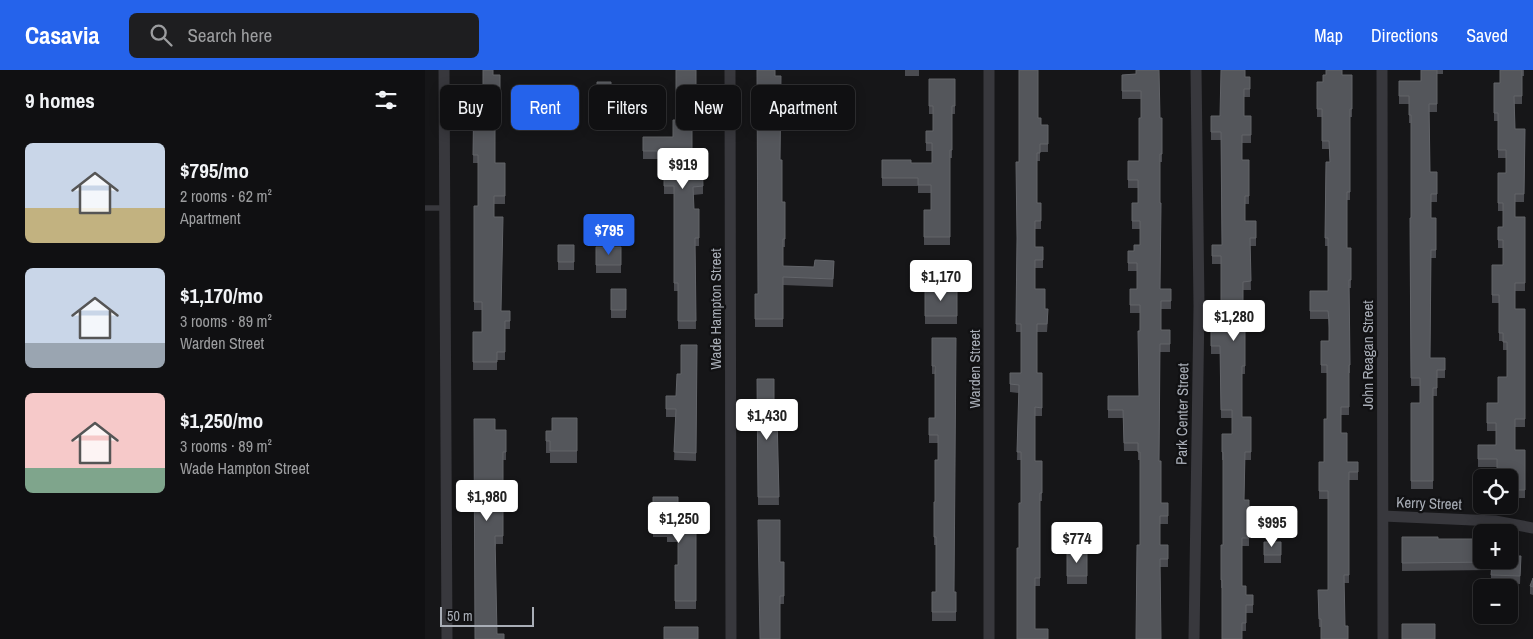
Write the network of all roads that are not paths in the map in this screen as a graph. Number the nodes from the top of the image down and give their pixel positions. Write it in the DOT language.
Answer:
graph roads {
  1 [pos="444,70"];
  2 [pos="730,70"];
  3 [pos="989,70"];
  4 [pos="1197,70"];
  5 [pos="1382,70"];
  6 [pos="425,208"];
  7 [pos="445,208"];
  8 [pos="1383,516"];
  9 [pos="1533,528"];
  10 [pos="447,639"];
  11 [pos="731,639"];
  12 [pos="989,639"];
  13 [pos="1194,639"];
  14 [pos="1383,639"];
  1 -- 7 [label="street"];
  2 -- 11 [label="street, Wade Hampton Street"];
  3 -- 12 [label="street, Warden Street"];
  4 -- 13 [label="street, Park Center Street"];
  5 -- 8 [label="street, John Reagan Street"];
  6 -- 7 [label="lane"];
  7 -- 10 [label="street"];
  8 -- 9 [label="street, Kerry Street"];
  8 -- 14 [label="street, John Reagan Street"];
}
